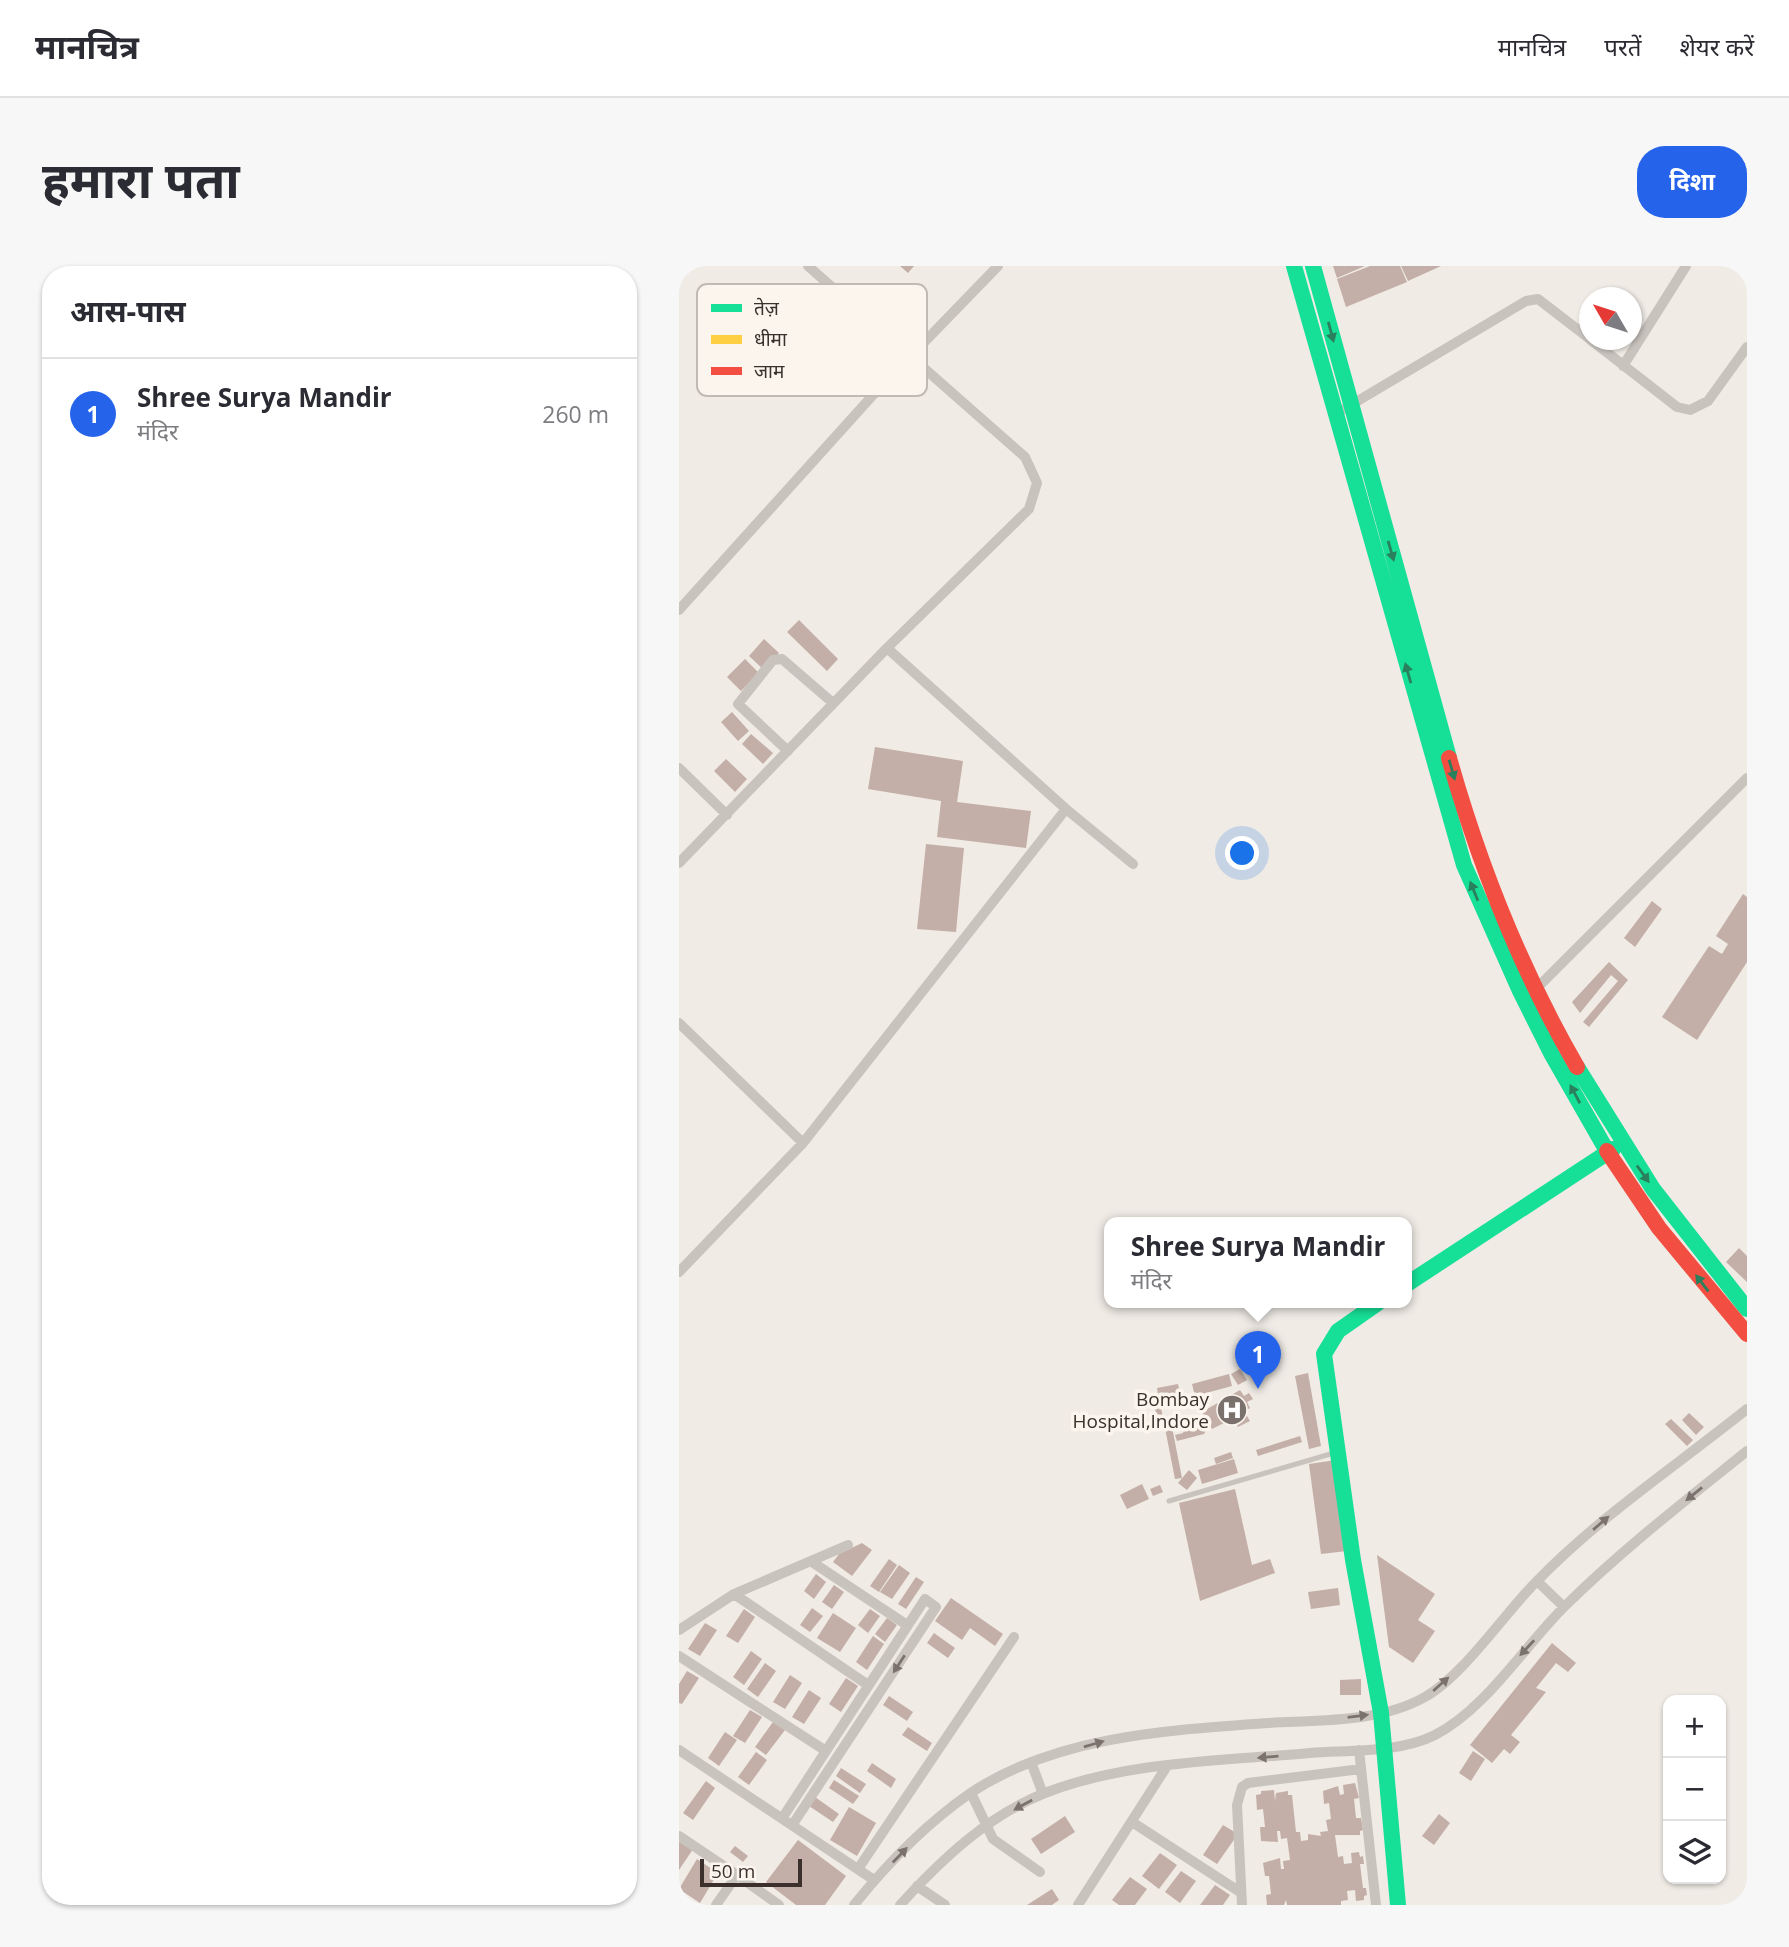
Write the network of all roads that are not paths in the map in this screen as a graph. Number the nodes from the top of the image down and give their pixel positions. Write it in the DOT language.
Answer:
graph roads {
  1 [pos="808,266"];
  2 [pos="998,266"];
  3 [pos="1294,266"];
  4 [pos="1313,266"];
  5 [pos="1686,266"];
  6 [pos="829,284"];
  7 [pos="1579,331"];
  8 [pos="927,339"];
  9 [pos="1747,347"];
  10 [pos="1603,350"];
  11 [pos="1623,366"];
  12 [pos="927,369"];
  13 [pos="875,396"];
  14 [pos="1350,405"];
  15 [pos="1334,415"];
  16 [pos="679,610"];
  17 [pos="887,648"];
  18 [pos="833,704"];
  19 [pos="788,751"];
  20 [pos="679,768"];
  21 [pos="1747,778"];
  22 [pos="1066,809"];
  23 [pos="727,815"];
  24 [pos="679,862"];
  25 [pos="1133,864"];
  26 [pos="1529,993"];
  27 [pos="679,1023"];
  28 [pos="803,1143"];
  29 [pos="1621,1144"];
  30 [pos="1607,1153"];
  31 [pos="679,1272"];
  32 [pos="1412,1281"];
  33 [pos="1371,1308"];
  34 [pos="1747,1309"];
  35 [pos="1747,1334"];
  36 [pos="1747,1409"];
  37 [pos="1747,1451"];
  38 [pos="1337,1452"];
  39 [pos="1169,1501"];
  40 [pos="848,1545"];
  41 [pos="811,1562"];
  42 [pos="1537,1581"];
  43 [pos="734,1594"];
  44 [pos="1564,1607"];
  45 [pos="907,1625"];
  46 [pos="679,1630"];
  47 [pos="1014,1637"];
  48 [pos="679,1656"];
  49 [pos="869,1685"];
  50 [pos="1381,1713"];
  51 [pos="1385,1747"];
  52 [pos="1359,1749"];
  53 [pos="679,1750"];
  54 [pos="825,1751"];
  55 [pos="1031,1762"];
  56 [pos="1167,1766"];
  57 [pos="1361,1769"];
  58 [pos="971,1793"];
  59 [pos="1043,1794"];
  60 [pos="782,1817"];
  61 [pos="1132,1822"];
  62 [pos="793,1824"];
  63 [pos="987,1825"];
  64 [pos="679,1836"];
  65 [pos="858,1869"];
  66 [pos="1040,1872"];
  67 [pos="737,1875"];
  68 [pos="874,1881"];
  69 [pos="917,1886"];
  70 [pos="1240,1892"];
  71 [pos="1080,1902"];
  72 [pos="716,1905"];
  73 [pos="779,1905"];
  74 [pos="854,1905"];
  75 [pos="899,1905"];
  76 [pos="945,1905"];
  77 [pos="1093,1905"];
  78 [pos="1242,1905"];
  79 [pos="1375,1905"];
  80 [pos="1398,1905"];
  1 -- 6 [label="street"];
  2 -- 8 [label="street"];
  3 -- 15 [label="street"];
  4 -- 14 [label="street, one-way"];
  5 -- 11 [label="street"];
  7 -- 14 [label="street"];
  9 -- 11 [label="street"];
  10 -- 11 [label="street"];
  12 -- 17 [label="street"];
  13 -- 16 [label="street"];
  14 -- 15 [label="street"];
  14 -- 26 [label="street, one-way"];
  26 -- 15 [label="street, one-way"];
  17 -- 18 [label="street"];
  17 -- 22 [label="street"];
  18 -- 19 [label="street"];
  18 -- 19 [label="street"];
  19 -- 23 [label="street"];
  20 -- 23 [label="street"];
  21 -- 26 [label="street"];
  22 -- 25 [label="street"];
  22 -- 28 [label="street"];
  23 -- 24 [label="street"];
  26 -- 29 [label="street"];
  30 -- 26 [label="street, one-way"];
  27 -- 28 [label="street"];
  28 -- 31 [label="street"];
  29 -- 30 [label="street"];
  29 -- 34 [label="street, one-way"];
  30 -- 32 [label="street"];
  35 -- 30 [label="street, one-way"];
  33 -- 38 [label="street"];
  42 -- 36 [label="street, one-way"];
  37 -- 44 [label="street, one-way"];
  38 -- 39 [label="lane"];
  38 -- 50 [label="street"];
  40 -- 41 [label="street"];
  41 -- 43 [label="street"];
  41 -- 45 [label="street"];
  42 -- 44 [label="street"];
  50 -- 42 [label="street, one-way"];
  43 -- 46 [label="street"];
  43 -- 49 [label="street"];
  44 -- 51 [label="street, one-way"];
  45 -- 49 [label="street"];
  45 -- 62 [label="street, one-way"];
  47 -- 65 [label="street"];
  48 -- 54 [label="street"];
  49 -- 54 [label="street"];
  50 -- 51 [label="street"];
  55 -- 50 [label="street, one-way"];
  51 -- 52 [label="street"];
  51 -- 80 [label="street"];
  52 -- 56 [label="street, one-way"];
  52 -- 57 [label="street"];
  53 -- 60 [label="street"];
  54 -- 60 [label="street"];
  55 -- 58 [label="street"];
  55 -- 59 [label="street"];
  56 -- 59 [label="street"];
  56 -- 61 [label="street"];
  57 -- 70 [label="street"];
  57 -- 79 [label="street"];
  58 -- 63 [label="street"];
  68 -- 58 [label="street, one-way"];
  59 -- 63 [label="street, one-way"];
  60 -- 62 [label="street"];
  61 -- 70 [label="street"];
  61 -- 71 [label="street"];
  62 -- 65 [label="street"];
  63 -- 66 [label="street"];
  63 -- 69 [label="street"];
  64 -- 67 [label="street"];
  65 -- 68 [label="street"];
  67 -- 72 [label="street"];
  67 -- 73 [label="street"];
  68 -- 74 [label="street"];
  69 -- 75 [label="street"];
  69 -- 76 [label="street"];
  70 -- 78 [label="street"];
  71 -- 77 [label="street"];
}
